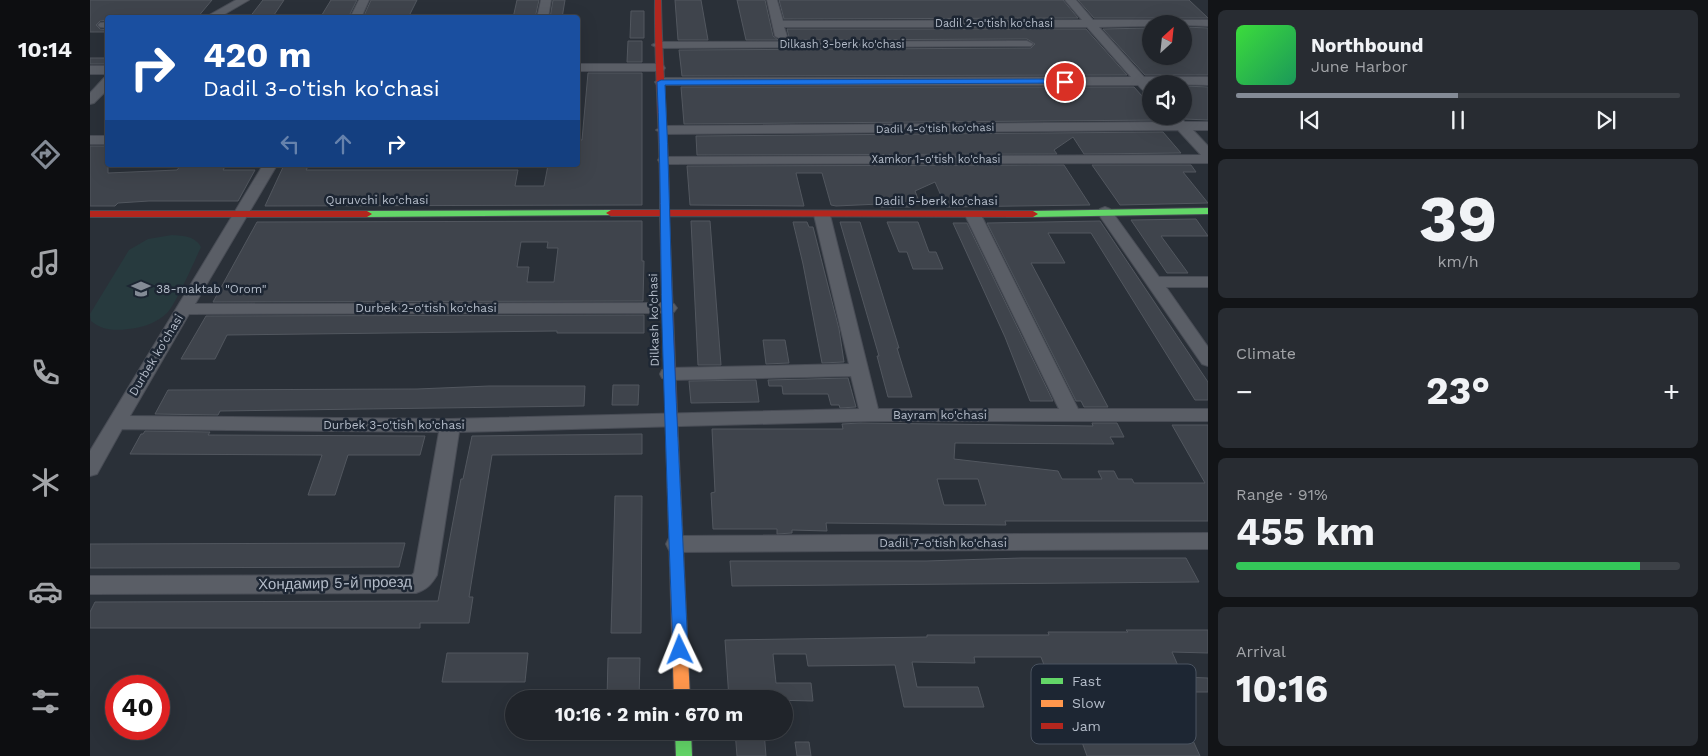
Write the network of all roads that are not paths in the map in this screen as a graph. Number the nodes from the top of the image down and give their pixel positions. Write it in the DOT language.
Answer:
graph roads {
  1 [pos="244,0"];
  2 [pos="364,0"];
  3 [pos="546,0"];
  4 [pos="658,0"];
  5 [pos="772,0"];
  6 [pos="1070,0"];
  7 [pos="215,15"];
  8 [pos="356,15"];
  9 [pos="543,15"];
  10 [pos="1090,23"];
  11 [pos="1208,23"];
  12 [pos="779,24"];
  13 [pos="782,44"];
  14 [pos="1026,44"];
  15 [pos="658,45"];
  16 [pos="580,68"];
  17 [pos="659,68"];
  18 [pos="90,70"];
  19 [pos="105,70"];
  20 [pos="1142,81"];
  21 [pos="1192,81"];
  22 [pos="1208,81"];
  23 [pos="661,82"];
  24 [pos="105,85"];
  25 [pos="90,100"];
  26 [pos="1142,122"];
  27 [pos="1192,123"];
  28 [pos="1181,125"];
  29 [pos="1208,126"];
  30 [pos="663,130"];
  31 [pos="90,140"];
  32 [pos="105,140"];
  33 [pos="1208,154"];
  34 [pos="1208,159"];
  35 [pos="665,160"];
  36 [pos="269,167"];
  37 [pos="1208,211"];
  38 [pos="1106,212"];
  39 [pos="664,213"];
  40 [pos="90,214"];
  41 [pos="242,214"];
  42 [pos="822,214"];
  43 [pos="973,215"];
  44 [pos="1154,282"];
  45 [pos="1208,282"];
  46 [pos="184,308"];
  47 [pos="668,308"];
  48 [pos="1208,360"];
  49 [pos="860,370"];
  50 [pos="669,374"];
  51 [pos="870,415"];
  52 [pos="1208,415"];
  53 [pos="1072,416"];
  54 [pos="116,422"];
  55 [pos="672,422"];
  56 [pos="450,426"];
  57 [pos="90,469"];
  58 [pos="1208,541"];
  59 [pos="677,544"];
  60 [pos="90,585"];
  61 [pos="682,690"];
  62 [pos="683,740"];
  63 [pos="684,756"];
  1 -- 7 [label="street"];
  2 -- 8 [label="street"];
  3 -- 9 [label="street"];
  4 -- 15 [label="street, Dilkash ko'chasi"];
  5 -- 12 [label="street"];
  6 -- 10 [label="street"];
  10 -- 11 [label="street, Dadil 2-o'tish ko'chasi"];
  10 -- 12 [label="street, Dadil 2-o'tish ko'chasi"];
  10 -- 20 [label="street"];
  12 -- 13 [label="street"];
  13 -- 14 [label="street, Dilkash 3-berk ko'chasi"];
  13 -- 15 [label="street, Dilkash 3-berk ko'chasi"];
  15 -- 17 [label="street, Dilkash ko'chasi"];
  16 -- 17 [label="street"];
  17 -- 23 [label="street, Dilkash ko'chasi"];
  18 -- 19 [label="street"];
  20 -- 23 [label="street"];
  21 -- 22 [label="street"];
  23 -- 30 [label="street, Dilkash ko'chasi"];
  24 -- 25 [label="street"];
  26 -- 30 [label="street, Dadil 4-o'tish ko'chasi"];
  27 -- 29 [label="street, Dadil 4-o'tish ko'chasi"];
  28 -- 33 [label="street"];
  30 -- 35 [label="street, Dilkash ko'chasi"];
  31 -- 32 [label="street"];
  34 -- 35 [label="street, Xamkor 1-o'tish ko'chasi"];
  35 -- 39 [label="street, Dilkash ko'chasi"];
  36 -- 41 [label="street, Durbek ko'chasi"];
  37 -- 38 [label="street, Dadil 5-berk ko'chasi"];
  38 -- 43 [label="street, Dadil 5-berk ko'chasi"];
  38 -- 44 [label="street"];
  39 -- 41 [label="street, Quruvchi ko'chasi"];
  39 -- 42 [label="street, Dadil 5-berk ko'chasi"];
  39 -- 47 [label="street, Dilkash ko'chasi"];
  40 -- 41 [label="street, Quruvchi ko'chasi"];
  41 -- 46 [label="street, Durbek ko'chasi"];
  42 -- 43 [label="street, Dadil 5-berk ko'chasi"];
  42 -- 49 [label="street"];
  43 -- 53 [label="street"];
  44 -- 45 [label="street"];
  44 -- 48 [label="street"];
  46 -- 47 [label="street, Durbek 2-o'tish ko'chasi"];
  46 -- 54 [label="street, Durbek ko'chasi"];
  47 -- 50 [label="street, Dilkash ko'chasi"];
  49 -- 50 [label="street"];
  49 -- 51 [label="street"];
  50 -- 55 [label="street, Dilkash ko'chasi"];
  51 -- 53 [label="street, Bayram ko'chasi"];
  51 -- 55 [label="street, Bayram ko'chasi"];
  52 -- 53 [label="street, Bayram ko'chasi"];
  54 -- 56 [label="street, Durbek 3-o'tish ko'chasi"];
  54 -- 57 [label="street, Durbek ko'chasi"];
  55 -- 56 [label="street, Durbek 3-o'tish ko'chasi"];
  55 -- 59 [label="street, Dilkash ko'chasi"];
  56 -- 60 [label="street, Хондамир 5-й проезд"];
  58 -- 59 [label="street, Dadil 7-o'tish ko'chasi"];
  59 -- 61 [label="street, Dilkash ko'chasi"];
  62 -- 63 [label="street"];
}
